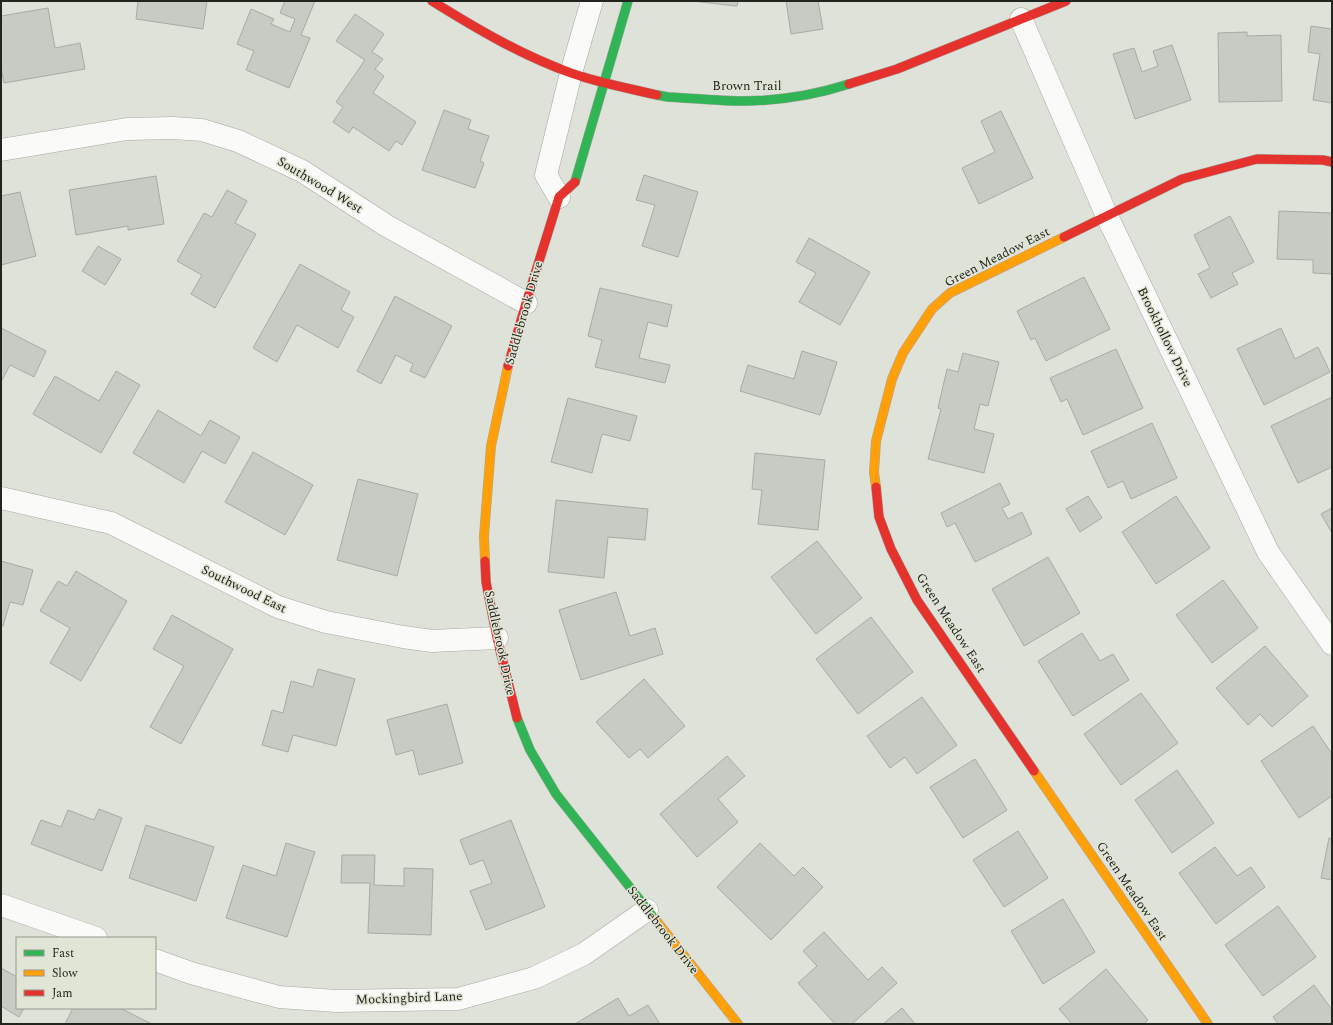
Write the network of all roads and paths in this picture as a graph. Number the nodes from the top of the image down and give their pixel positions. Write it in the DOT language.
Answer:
graph roads {
  1 [pos="432,1"];
  2 [pos="592,1"];
  3 [pos="628,1"];
  4 [pos="1066,1"];
  5 [pos="1021,19"];
  6 [pos="571,73"];
  7 [pos="606,83"];
  8 [pos="1,150"];
  9 [pos="1332,162"];
  10 [pos="559,197"];
  11 [pos="1107,216"];
  12 [pos="526,303"];
  13 [pos="1,498"];
  14 [pos="497,638"];
  15 [pos="1332,644"];
  16 [pos="1,905"];
  17 [pos="647,910"];
  18 [pos="93,937"];
  19 [pos="156,960"];
  20 [pos="738,1024"];
  21 [pos="1208,1024"];
  1 -- 6 [label="street, Brown Trail"];
  2 -- 6 [label="street"];
  3 -- 7 [label="street, Saddlebrook Drive"];
  4 -- 5 [label="street, Brown Trail"];
  5 -- 7 [label="street, Brown Trail"];
  5 -- 11 [label="street, Brookhollow Drive"];
  6 -- 7 [label="street, Brown Trail"];
  6 -- 10 [label="street"];
  7 -- 10 [label="street, Saddlebrook Drive"];
  8 -- 12 [label="street, Southwood West"];
  9 -- 11 [label="street, Green Meadow East"];
  10 -- 12 [label="street, Saddlebrook Drive"];
  11 -- 15 [label="street, Brookhollow Drive"];
  11 -- 21 [label="street, Green Meadow East"];
  12 -- 14 [label="street, Saddlebrook Drive"];
  13 -- 14 [label="street, Southwood East"];
  14 -- 17 [label="street, Saddlebrook Drive"];
  16 -- 18 [label="street"];
  17 -- 19 [label="street, Mockingbird Lane"];
  17 -- 20 [label="street, Saddlebrook Drive"];
}
